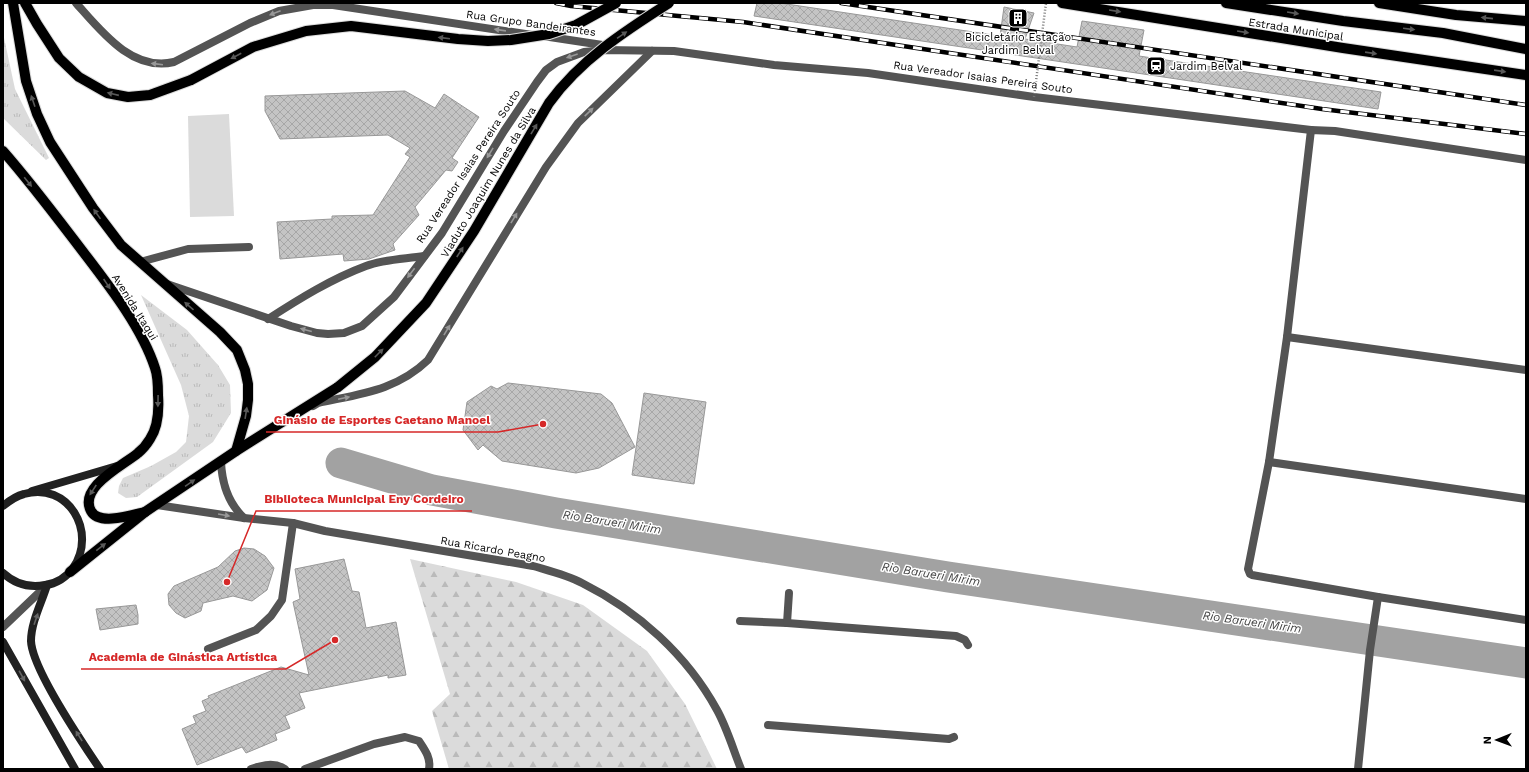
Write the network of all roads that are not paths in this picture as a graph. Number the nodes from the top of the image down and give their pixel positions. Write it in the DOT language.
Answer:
graph roads {
  1 [pos="13,3"];
  2 [pos="25,3"];
  3 [pos="76,3"];
  4 [pos="616,3"];
  5 [pos="669,3"];
  6 [pos="1062,3"];
  7 [pos="1226,3"];
  8 [pos="1379,3"];
  9 [pos="1526,21"];
  10 [pos="1526,49"];
  11 [pos="635,50"];
  12 [pos="652,51"];
  13 [pos="1526,75"];
  14 [pos="1311,130"];
  15 [pos="3,152"];
  16 [pos="1526,160"];
  17 [pos="249,247"];
  18 [pos="424,256"];
  19 [pos="140,262"];
  20 [pos="163,282"];
  21 [pos="268,319"];
  22 [pos="1287,337"];
  23 [pos="1526,370"];
  24 [pos="294,415"];
  25 [pos="236,451"];
  26 [pos="221,462"];
  27 [pos="1269,462"];
  28 [pos="122,464"];
  29 [pos="24,493"];
  30 [pos="1526,499"];
  31 [pos="158,505"];
  32 [pos="3,506"];
  33 [pos="145,512"];
  34 [pos="244,518"];
  35 [pos="293,524"];
  36 [pos="70,572"];
  37 [pos="3,573"];
  38 [pos="47,585"];
  39 [pos="789,593"];
  40 [pos="1378,597"];
  41 [pos="1526,620"];
  42 [pos="740,621"];
  43 [pos="787,623"];
  44 [pos="3,627"];
  45 [pos="3,642"];
  46 [pos="968,645"];
  47 [pos="208,649"];
  48 [pos="768,725"];
  49 [pos="954,737"];
  50 [pos="75,769"];
  51 [pos="100,769"];
  52 [pos="251,769"];
  53 [pos="285,769"];
  54 [pos="305,769"];
  55 [pos="429,769"];
  56 [pos="741,769"];
  57 [pos="1358,769"];
  19 -- 1 [label="main road, one-way"];
  4 -- 2 [label="main road, one-way, bridge"];
  11 -- 3 [label="street, Rua Grupo Bandeirantes, one-way"];
  24 -- 5 [label="main road, Viaduto Joaquim Nunes da Silva, one-way, bridge"];
  6 -- 13 [label="main road, Estrada Municipal, one-way"];
  7 -- 10 [label="main road, one-way"];
  9 -- 8 [label="main road, one-way"];
  11 -- 12 [label="street, Rua Vereador Isaias Pereira Souto"];
  11 -- 18 [label="street, Rua Vereador Isaias Pereira Souto, one-way"];
  12 -- 14 [label="street, Rua Vereador Isaias Pereira Souto"];
  24 -- 12 [label="street, one-way"];
  14 -- 16 [label="street, Rua Vereador Isaias Pereira Souto"];
  14 -- 22 [label="street"];
  15 -- 28 [label="main road, Avenida Itaqui, one-way"];
  17 -- 19 [label="street"];
  18 -- 21 [label="street"];
  18 -- 21 [label="street, Rua Vereador Isaias Pereira Souto, one-way"];
  19 -- 20 [label="main road"];
  20 -- 21 [label="street, Rua Vereador Isaias Pereira Souto"];
  25 -- 20 [label="main road, one-way"];
  22 -- 23 [label="street"];
  22 -- 27 [label="street"];
  24 -- 25 [label="main road, Viaduto Joaquim Nunes da Silva"];
  25 -- 26 [label="main road"];
  31 -- 26 [label="main road, one-way"];
  26 -- 34 [label="street"];
  27 -- 30 [label="street"];
  27 -- 40 [label="street"];
  28 -- 29 [label="main road, Avenida Itaqui"];
  28 -- 33 [label="main road, one-way"];
  29 -- 32 [label="main road, Avenida Itaqui"];
  29 -- 36 [label="main road"];
  31 -- 33 [label="main road"];
  31 -- 34 [label="street, Rua Ricardo Peagno, one-way"];
  36 -- 33 [label="main road, one-way"];
  34 -- 35 [label="street, Rua Ricardo Peagno"];
  35 -- 47 [label="street"];
  35 -- 56 [label="street, Rua Ricardo Peagno"];
  36 -- 38 [label="main road"];
  37 -- 38 [label="main road"];
  38 -- 44 [label="street"];
  51 -- 38 [label="main road, one-way"];
  39 -- 43 [label="street"];
  40 -- 41 [label="street"];
  40 -- 57 [label="street"];
  42 -- 43 [label="street"];
  43 -- 46 [label="street"];
  45 -- 50 [label="main road, one-way"];
  48 -- 49 [label="street"];
  52 -- 53 [label="street"];
  54 -- 55 [label="street"];
}
